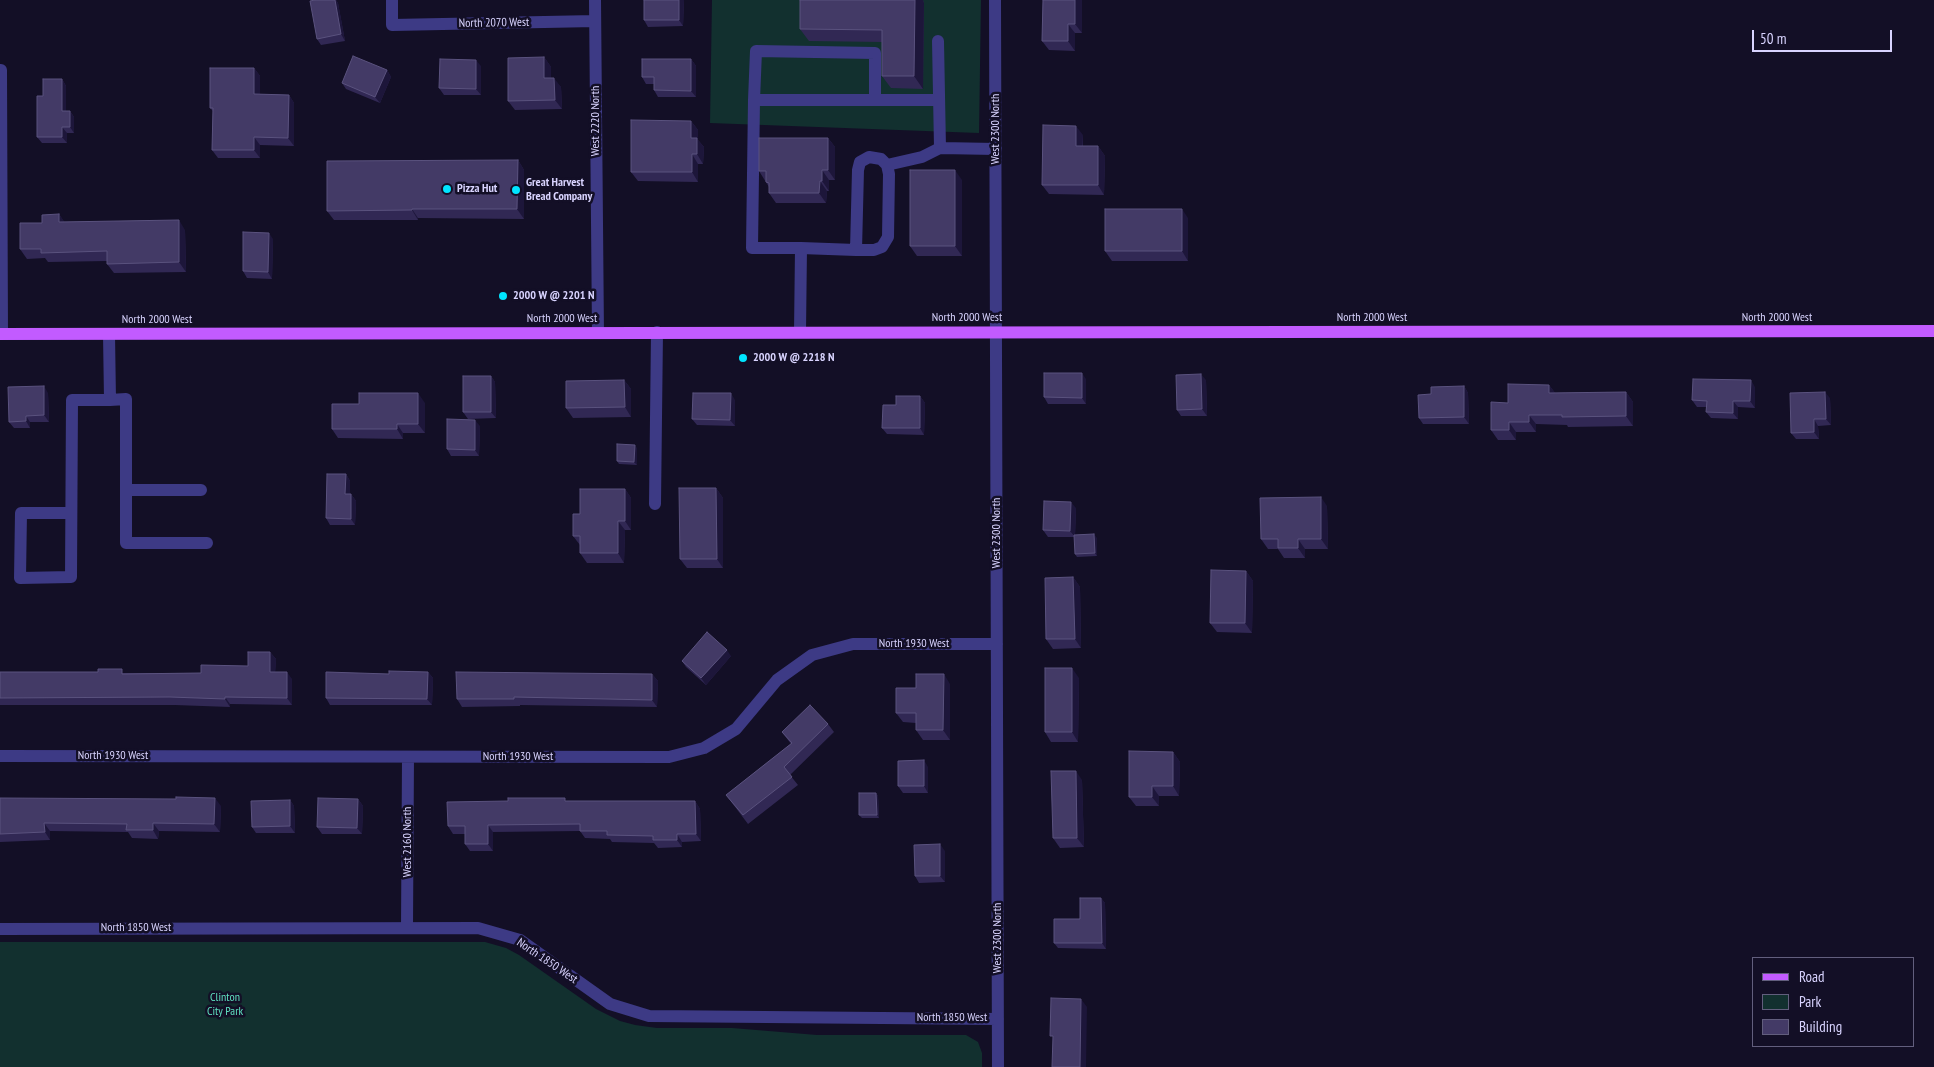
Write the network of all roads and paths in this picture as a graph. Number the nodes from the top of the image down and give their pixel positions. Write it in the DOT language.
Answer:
graph roads {
  1 [pos="392,0"];
  2 [pos="595,0"];
  3 [pos="995,0"];
  4 [pos="595,21"];
  5 [pos="938,41"];
  6 [pos="2,70"];
  7 [pos="754,100"];
  8 [pos="875,100"];
  9 [pos="939,100"];
  10 [pos="940,148"];
  11 [pos="996,149"];
  12 [pos="887,165"];
  13 [pos="800,248"];
  14 [pos="856,250"];
  15 [pos="1934,331"];
  16 [pos="658,332"];
  17 [pos="800,332"];
  18 [pos="997,332"];
  19 [pos="598,333"];
  20 [pos="1,334"];
  21 [pos="109,334"];
  22 [pos="110,400"];
  23 [pos="126,490"];
  24 [pos="201,490"];
  25 [pos="655,504"];
  26 [pos="72,513"];
  27 [pos="206,543"];
  28 [pos="997,644"];
  29 [pos="0,756"];
  30 [pos="408,757"];
  31 [pos="407,927"];
  32 [pos="0,929"];
  33 [pos="998,1019"];
  34 [pos="998,1067"];
  1 -- 4 [label="street, North 2070 West"];
  2 -- 4 [label="street, West 2220 North"];
  3 -- 11 [label="street, West 2300 North"];
  4 -- 19 [label="street, West 2220 North"];
  5 -- 9 [label="street"];
  6 -- 20 [label="street"];
  7 -- 8 [label="street"];
  7 -- 8 [label="street"];
  7 -- 13 [label="street"];
  8 -- 9 [label="street"];
  9 -- 10 [label="street"];
  10 -- 11 [label="street"];
  10 -- 12 [label="street"];
  11 -- 18 [label="street, West 2300 North"];
  12 -- 14 [label="street"];
  12 -- 14 [label="street"];
  13 -- 14 [label="street"];
  13 -- 17 [label="street"];
  15 -- 18 [label="main road, North 2000 West"];
  16 -- 17 [label="main road, North 2000 West"];
  16 -- 19 [label="main road, North 2000 West"];
  16 -- 25 [label="street"];
  17 -- 18 [label="main road, North 2000 West"];
  18 -- 28 [label="street, West 2300 North"];
  19 -- 21 [label="main road, North 2000 West"];
  20 -- 21 [label="main road, North 2000 West"];
  21 -- 22 [label="street"];
  22 -- 23 [label="street"];
  22 -- 26 [label="street"];
  23 -- 24 [label="street"];
  23 -- 27 [label="street"];
  26 -- 26 [label="street"];
  28 -- 30 [label="street, North 1930 West"];
  28 -- 33 [label="street, West 2300 North"];
  29 -- 30 [label="street, North 1930 West"];
  30 -- 31 [label="street, West 2160 North"];
  31 -- 32 [label="street, North 1850 West"];
  31 -- 33 [label="street, North 1850 West"];
  33 -- 34 [label="street, West 2300 North"];
}
